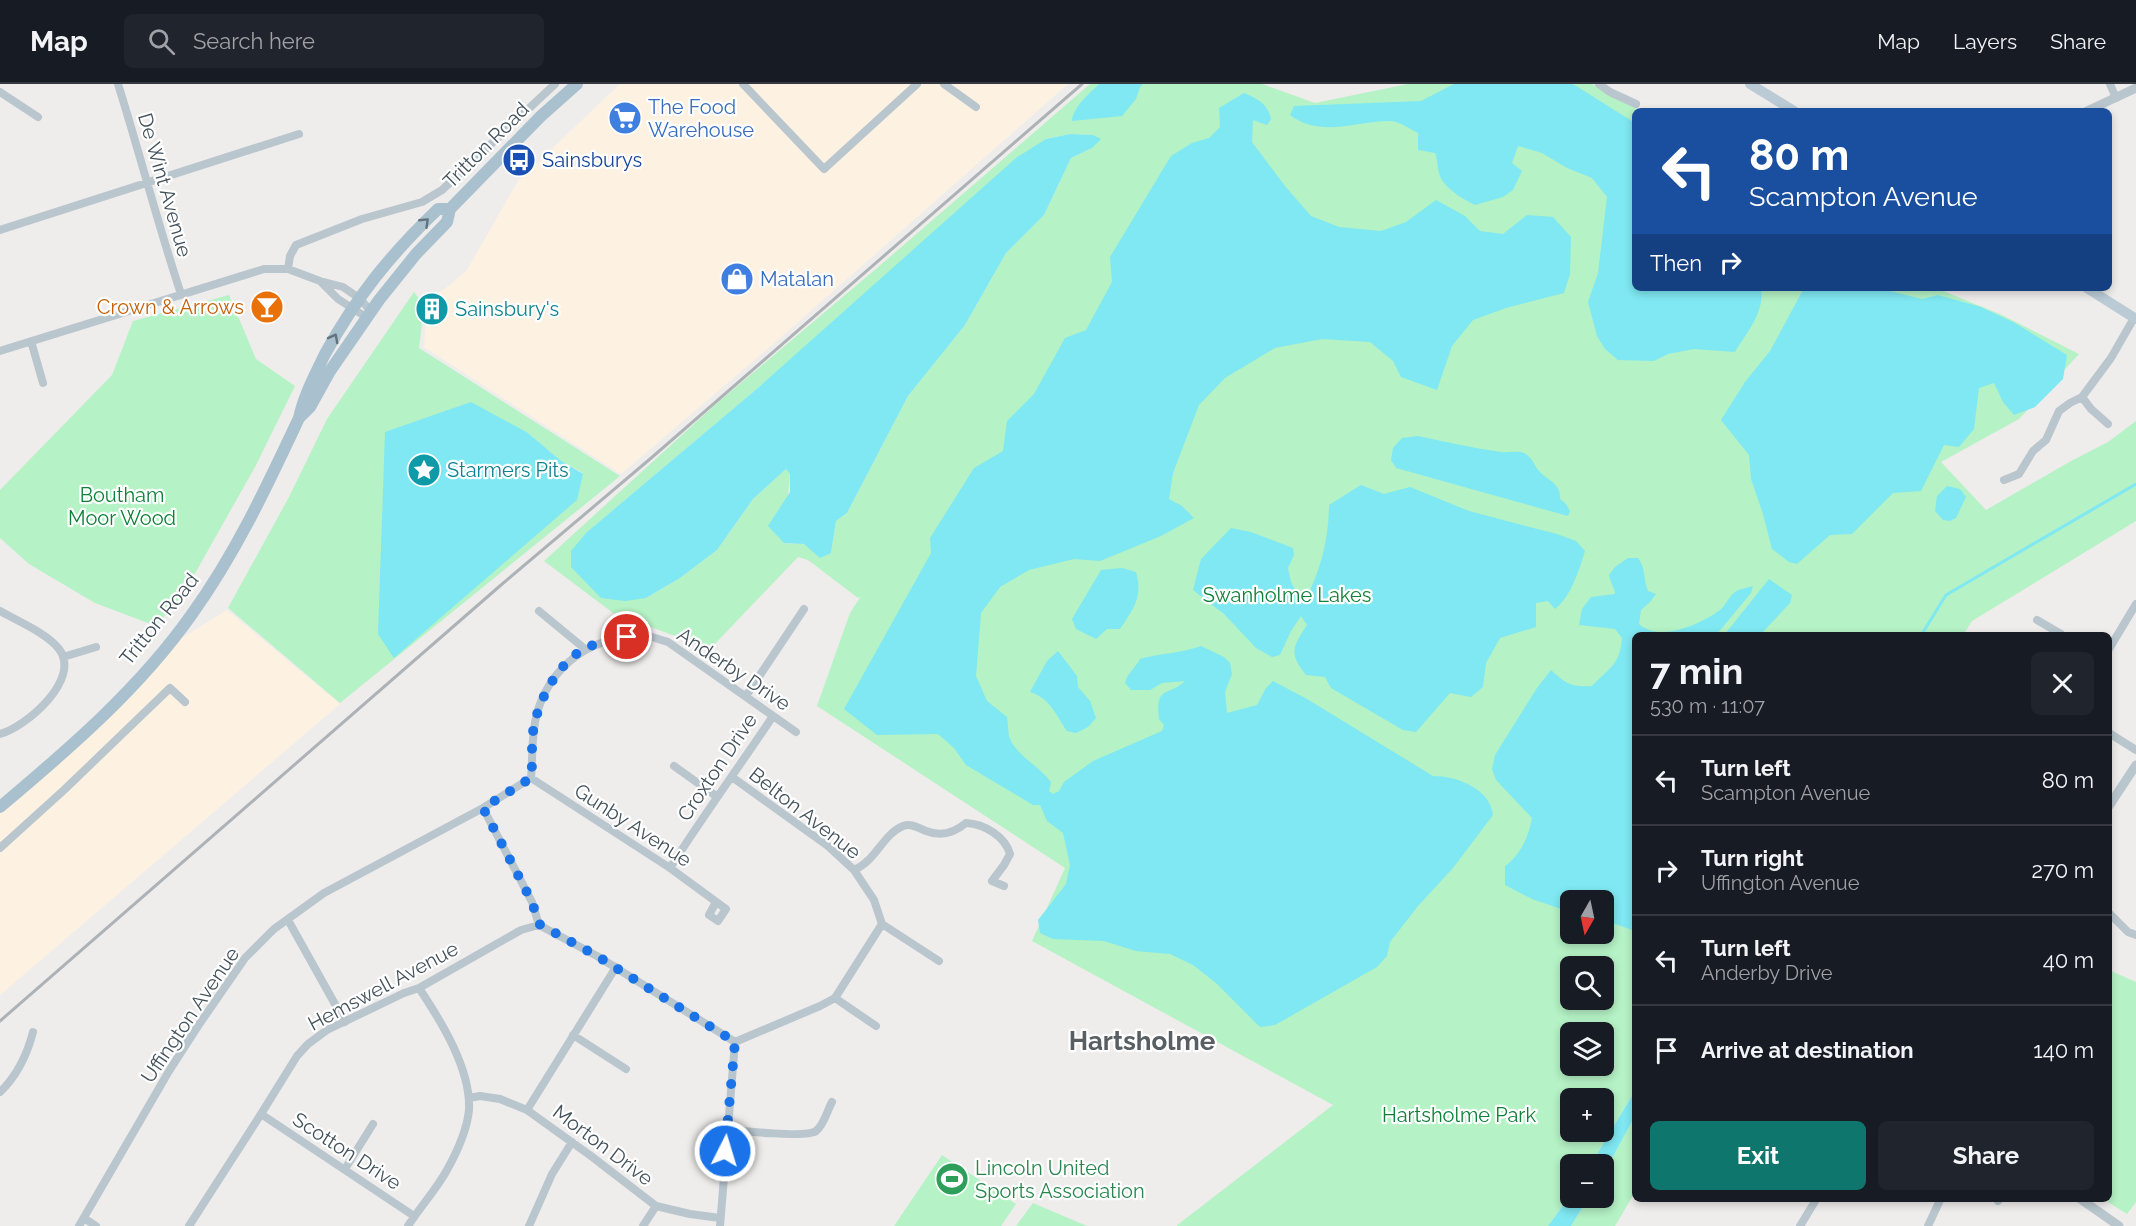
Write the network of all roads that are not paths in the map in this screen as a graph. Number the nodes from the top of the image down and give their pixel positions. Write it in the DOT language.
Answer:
graph roads {
  1 [pos="118,84"];
  2 [pos="555,84"];
  3 [pos="577,84"];
  4 [pos="743,84"];
  5 [pos="917,84"];
  6 [pos="944,84"];
  7 [pos="1599,84"];
  8 [pos="1750,84"];
  9 [pos="2110,84"];
  10 [pos="2136,88"];
  11 [pos="0,92"];
  12 [pos="2116,98"];
  13 [pos="1636,104"];
  14 [pos="976,107"];
  15 [pos="1789,108"];
  16 [pos="2094,108"];
  17 [pos="38,117"];
  18 [pos="299,134"];
  19 [pos="149,184"];
  20 [pos="450,209"];
  21 [pos="0,230"];
  22 [pos="428,247"];
  23 [pos="288,268"];
  24 [pos="378,272"];
  25 [pos="320,281"];
  26 [pos="2092,291"];
  27 [pos="181,294"];
  28 [pos="358,298"];
  29 [pos="351,309"];
  30 [pos="369,314"];
  31 [pos="2135,318"];
  32 [pos="32,341"];
  33 [pos="0,351"];
  34 [pos="44,383"];
  35 [pos="2082,397"];
  36 [pos="299,418"];
  37 [pos="2108,424"];
  38 [pos="2004,480"];
  39 [pos="2136,604"];
  40 [pos="804,609"];
  41 [pos="0,611"];
  42 [pos="539,611"];
  43 [pos="2037,620"];
  44 [pos="2058,632"];
  45 [pos="2112,644"];
  46 [pos="96,647"];
  47 [pos="585,649"];
  48 [pos="63,657"];
  49 [pos="746,696"];
  50 [pos="185,702"];
  51 [pos="772,716"];
  52 [pos="796,732"];
  53 [pos="0,734"];
  54 [pos="2112,735"];
  55 [pos="2136,750"];
  56 [pos="2136,765"];
  57 [pos="674,766"];
  58 [pos="732,777"];
  59 [pos="531,778"];
  60 [pos="716,796"];
  61 [pos="2112,801"];
  62 [pos="0,807"];
  63 [pos="483,808"];
  64 [pos="0,848"];
  65 [pos="670,868"];
  66 [pos="854,870"];
  67 [pos="1004,886"];
  68 [pos="716,902"];
  69 [pos="2112,916"];
  70 [pos="288,920"];
  71 [pos="539,924"];
  72 [pos="882,924"];
  73 [pos="2136,935"];
  74 [pos="939,961"];
  75 [pos="616,967"];
  76 [pos="419,988"];
  77 [pos="835,998"];
  78 [pos="345,1022"];
  79 [pos="876,1026"];
  80 [pos="33,1032"];
  81 [pos="573,1035"];
  82 [pos="735,1042"];
  83 [pos="626,1069"];
  84 [pos="0,1092"];
  85 [pos="469,1098"];
  86 [pos="832,1102"];
  87 [pos="526,1110"];
  88 [pos="261,1114"];
  89 [pos="373,1124"];
  90 [pos="727,1129"];
  91 [pos="572,1142"];
  92 [pos="345,1169"];
  93 [pos="1815,1202"];
  94 [pos="1939,1202"];
  95 [pos="2085,1202"];
  96 [pos="656,1206"];
  97 [pos="414,1216"];
  98 [pos="84,1218"];
  99 [pos="720,1222"];
  100 [pos="79,1226"];
  101 [pos="96,1226"];
  102 [pos="189,1226"];
  103 [pos="408,1226"];
  104 [pos="529,1226"];
  105 [pos="644,1226"];
  106 [pos="1800,1226"];
  107 [pos="1928,1226"];
  108 [pos="2120,1226"];
  1 -- 19 [label="street, De Wint Avenue"];
  2 -- 23 [label="street"];
  3 -- 20 [label="main road, Tritton Road"];
  4 -- 5 [label="street"];
  6 -- 14 [label="street"];
  7 -- 13 [label="street"];
  8 -- 15 [label="main road"];
  9 -- 12 [label="street"];
  10 -- 12 [label="street"];
  11 -- 17 [label="street"];
  12 -- 16 [label="street"];
  18 -- 19 [label="street"];
  19 -- 21 [label="street"];
  19 -- 27 [label="street, De Wint Avenue"];
  20 -- 22 [label="main road, Tritton Road"];
  24 -- 20 [label="main road, Tritton Road, one-way"];
  22 -- 24 [label="main road"];
  22 -- 30 [label="main road, Tritton Road"];
  23 -- 25 [label="street"];
  23 -- 27 [label="street"];
  24 -- 28 [label="main road, Tritton Road"];
  25 -- 28 [label="street"];
  25 -- 29 [label="street"];
  26 -- 31 [label="main road"];
  27 -- 32 [label="street"];
  28 -- 29 [label="main road, Tritton Road"];
  28 -- 30 [label="street"];
  29 -- 30 [label="street"];
  36 -- 29 [label="main road, Tritton Road, one-way"];
  30 -- 36 [label="main road, Tritton Road"];
  31 -- 35 [label="street"];
  32 -- 33 [label="street"];
  32 -- 34 [label="street"];
  35 -- 37 [label="street"];
  35 -- 38 [label="street"];
  36 -- 62 [label="main road, Tritton Road"];
  39 -- 45 [label="street"];
  40 -- 49 [label="street"];
  41 -- 48 [label="street"];
  42 -- 47 [label="street"];
  43 -- 44 [label="street"];
  46 -- 48 [label="street"];
  47 -- 49 [label="street, Anderby Drive"];
  47 -- 59 [label="street, Anderby Drive"];
  48 -- 53 [label="street"];
  49 -- 51 [label="street, Anderby Drive"];
  50 -- 64 [label="street"];
  51 -- 52 [label="street, Anderby Drive"];
  51 -- 58 [label="street, Croxton Drive"];
  54 -- 55 [label="street"];
  56 -- 61 [label="street"];
  57 -- 60 [label="street"];
  58 -- 60 [label="street, Croxton Drive"];
  58 -- 66 [label="street, Belton Avenue"];
  59 -- 63 [label="street, Uffington Avenue"];
  59 -- 65 [label="street, Gunby Avenue"];
  60 -- 65 [label="street, Croxton Drive"];
  63 -- 70 [label="street, Uffington Avenue"];
  63 -- 71 [label="street"];
  65 -- 68 [label="street, Gunby Avenue"];
  66 -- 67 [label="street"];
  66 -- 72 [label="street, Belton Avenue"];
  69 -- 73 [label="street"];
  70 -- 78 [label="street"];
  70 -- 98 [label="street, Uffington Avenue"];
  71 -- 75 [label="street"];
  71 -- 76 [label="street, Hemswell Avenue"];
  72 -- 74 [label="street"];
  72 -- 77 [label="street"];
  75 -- 81 [label="street"];
  75 -- 82 [label="street"];
  76 -- 78 [label="street, Hemswell Avenue"];
  76 -- 85 [label="street"];
  77 -- 79 [label="street"];
  77 -- 82 [label="street"];
  78 -- 88 [label="street, Hemswell Avenue"];
  80 -- 84 [label="street"];
  81 -- 83 [label="street"];
  81 -- 87 [label="street"];
  82 -- 90 [label="street"];
  85 -- 87 [label="street, Morton Drive"];
  85 -- 97 [label="street"];
  86 -- 90 [label="street"];
  87 -- 91 [label="street, Morton Drive"];
  88 -- 92 [label="street, Scotton Drive"];
  88 -- 102 [label="street, Hemswell Avenue"];
  89 -- 92 [label="street"];
  90 -- 99 [label="street"];
  91 -- 96 [label="street, Morton Drive"];
  91 -- 104 [label="street"];
  92 -- 97 [label="street, Scotton Drive"];
  93 -- 106 [label="street"];
  94 -- 107 [label="street"];
  95 -- 108 [label="street"];
  96 -- 99 [label="street, Morton Drive"];
  96 -- 105 [label="street"];
  97 -- 103 [label="street"];
  98 -- 100 [label="street, Uffington Avenue"];
  98 -- 101 [label="street"];
}
